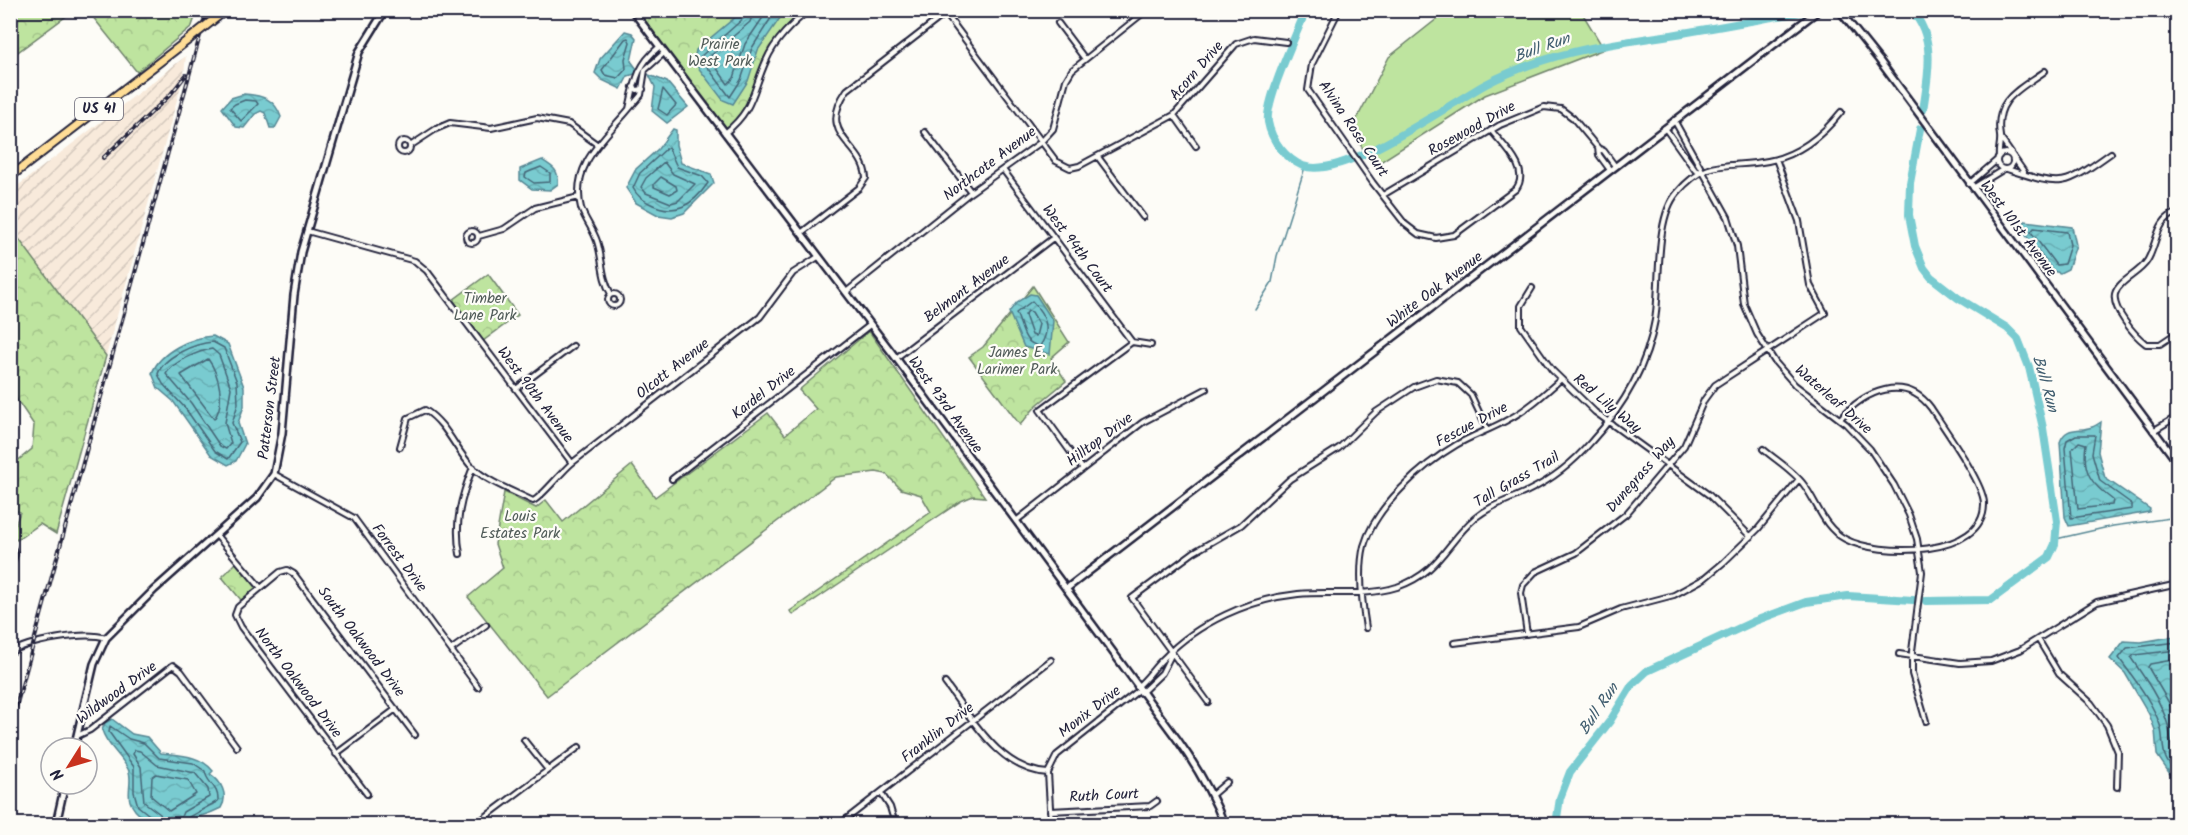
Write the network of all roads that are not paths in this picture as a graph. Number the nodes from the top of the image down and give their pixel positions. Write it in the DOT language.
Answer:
graph roads {
  1 [pos="226,10"];
  2 [pos="385,10"];
  3 [pos="632,10"];
  4 [pos="809,10"];
  5 [pos="1147,10"];
  6 [pos="1340,10"];
  7 [pos="1819,10"];
  8 [pos="1839,10"];
  9 [pos="946,12"];
  10 [pos="1058,23"];
  11 [pos="1286,42"];
  12 [pos="659,47"];
  13 [pos="664,53"];
  14 [pos="1084,59"];
  15 [pos="2045,71"];
  16 [pos="642,73"];
  17 [pos="633,87"];
  18 [pos="643,89"];
  19 [pos="629,109"];
  20 [pos="1841,112"];
  21 [pos="1174,115"];
  22 [pos="1674,120"];
  23 [pos="1664,127"];
  24 [pos="1491,130"];
  25 [pos="925,132"];
  26 [pos="724,133"];
  27 [pos="2000,138"];
  28 [pos="1041,142"];
  29 [pos="598,145"];
  30 [pos="410,146"];
  31 [pos="1196,146"];
  32 [pos="2110,153"];
  33 [pos="2012,155"];
  34 [pos="1098,157"];
  35 [pos="1998,158"];
  36 [pos="1776,159"];
  37 [pos="1613,168"];
  38 [pos="2006,169"];
  39 [pos="1004,171"];
  40 [pos="2024,172"];
  41 [pos="1702,173"];
  42 [pos="10,177"];
  43 [pos="1971,186"];
  44 [pos="971,192"];
  45 [pos="1383,195"];
  46 [pos="579,197"];
  47 [pos="2178,213"];
  48 [pos="1143,217"];
  49 [pos="307,231"];
  50 [pos="800,233"];
  51 [pos="478,236"];
  52 [pos="1053,238"];
  53 [pos="818,257"];
  54 [pos="1532,288"];
  55 [pos="845,292"];
  56 [pos="611,294"];
  57 [pos="870,325"];
  58 [pos="2178,332"];
  59 [pos="1132,342"];
  60 [pos="1151,345"];
  61 [pos="573,346"];
  62 [pos="1767,350"];
  63 [pos="896,358"];
  64 [pos="1560,380"];
  65 [pos="516,389"];
  66 [pos="1206,389"];
  67 [pos="2178,416"];
  68 [pos="1840,419"];
  69 [pos="1608,423"];
  70 [pos="1487,429"];
  71 [pos="2153,430"];
  72 [pos="400,447"];
  73 [pos="1763,450"];
  74 [pos="572,463"];
  75 [pos="2178,463"];
  76 [pos="1668,465"];
  77 [pos="472,467"];
  78 [pos="1082,468"];
  79 [pos="274,474"];
  80 [pos="672,479"];
  81 [pos="1799,479"];
  82 [pos="1015,521"];
  83 [pos="216,535"];
  84 [pos="1751,537"];
  85 [pos="10,543"];
  86 [pos="1919,550"];
  87 [pos="460,554"];
  88 [pos="283,570"];
  89 [pos="10,571"];
  90 [pos="2178,584"];
  91 [pos="261,588"];
  92 [pos="1066,589"];
  93 [pos="1363,592"];
  94 [pos="486,625"];
  95 [pos="1366,628"];
  96 [pos="1527,634"];
  97 [pos="106,638"];
  98 [pos="2038,639"];
  99 [pos="1455,643"];
  100 [pos="452,649"];
  101 [pos="1172,652"];
  102 [pos="10,653"];
  103 [pos="1899,654"];
  104 [pos="1912,656"];
  105 [pos="1051,660"];
  106 [pos="945,682"];
  107 [pos="478,687"];
  108 [pos="1139,690"];
  109 [pos="1208,702"];
  110 [pos="396,709"];
  111 [pos="973,720"];
  112 [pos="1926,721"];
  113 [pos="416,735"];
  114 [pos="76,736"];
  115 [pos="524,740"];
  116 [pos="237,747"];
  117 [pos="579,747"];
  118 [pos="336,754"];
  119 [pos="548,770"];
  120 [pos="1048,773"];
  121 [pos="1227,782"];
  122 [pos="2117,788"];
  123 [pos="881,793"];
  124 [pos="367,794"];
  125 [pos="1213,794"];
  126 [pos="62,796"];
  127 [pos="1157,801"];
  128 [pos="1050,811"];
  129 [pos="56,825"];
  130 [pos="476,825"];
  131 [pos="840,825"];
  132 [pos="896,825"];
  133 [pos="1051,825"];
  134 [pos="1224,825"];
  1 -- 42 [label="highway, US 41, bridge"];
  2 -- 49 [label="street, Patterson Street"];
  3 -- 12 [label="street, West 93rd Avenue"];
  4 -- 26 [label="street"];
  5 -- 14 [label="street, Northcote Avenue"];
  6 -- 45 [label="street, Alvina Rose Court"];
  7 -- 22 [label="street, White Oak Avenue"];
  8 -- 43 [label="street, West 101st Avenue"];
  9 -- 28 [label="street"];
  9 -- 50 [label="street"];
  10 -- 14 [label="street"];
  11 -- 21 [label="street, Acorn Drive"];
  12 -- 13 [label="street, West 93rd Avenue"];
  12 -- 16 [label="street"];
  13 -- 16 [label="street"];
  13 -- 26 [label="street, West 93rd Avenue"];
  14 -- 28 [label="street, Northcote Avenue"];
  15 -- 27 [label="street"];
  16 -- 17 [label="street"];
  16 -- 18 [label="street"];
  17 -- 18 [label="street"];
  17 -- 19 [label="street"];
  18 -- 19 [label="street"];
  19 -- 29 [label="street"];
  20 -- 36 [label="street, Tall Grass Trail"];
  21 -- 31 [label="street"];
  21 -- 34 [label="street, Acorn Drive"];
  22 -- 23 [label="street, White Oak Avenue"];
  22 -- 41 [label="street, Waterleaf Drive"];
  23 -- 37 [label="street, White Oak Avenue"];
  23 -- 41 [label="street, Waterleaf Drive"];
  24 -- 37 [label="street, Rosewood Drive"];
  24 -- 45 [label="street, Rosewood Drive"];
  24 -- 45 [label="street, Alvina Rose Court"];
  25 -- 44 [label="street"];
  26 -- 50 [label="street, West 93rd Avenue"];
  27 -- 33 [label="street"];
  27 -- 35 [label="street"];
  28 -- 34 [label="street, Acorn Drive"];
  28 -- 39 [label="street, Northcote Avenue"];
  29 -- 30 [label="street"];
  29 -- 46 [label="street"];
  32 -- 40 [label="street"];
  33 -- 35 [label="street"];
  33 -- 38 [label="street"];
  33 -- 40 [label="street"];
  34 -- 48 [label="street"];
  35 -- 38 [label="street"];
  35 -- 43 [label="street"];
  36 -- 41 [label="street, Tall Grass Trail"];
  36 -- 62 [label="street, Dunegrass Way"];
  37 -- 92 [label="street, White Oak Avenue"];
  38 -- 40 [label="street"];
  38 -- 43 [label="street"];
  39 -- 44 [label="street, Northcote Avenue"];
  39 -- 52 [label="street, West 94th Court"];
  41 -- 62 [label="street, Waterleaf Drive"];
  41 -- 69 [label="street, Tall Grass Trail"];
  43 -- 71 [label="street, West 101st Avenue"];
  44 -- 55 [label="street, Northcote Avenue"];
  46 -- 51 [label="street"];
  46 -- 56 [label="street"];
  47 -- 58 [label="street"];
  49 -- 65 [label="street, West 90th Avenue"];
  49 -- 79 [label="street, Patterson Street"];
  50 -- 53 [label="street, West 93rd Avenue"];
  52 -- 59 [label="street, West 94th Court"];
  52 -- 63 [label="street, Belmont Avenue"];
  53 -- 55 [label="street, West 93rd Avenue"];
  53 -- 74 [label="street, Olcott Avenue"];
  54 -- 64 [label="street, Red Lily Way"];
  55 -- 57 [label="street, West 93rd Avenue"];
  57 -- 63 [label="street, West 93rd Avenue"];
  57 -- 80 [label="street, Kardel Drive"];
  59 -- 60 [label="street"];
  59 -- 78 [label="street"];
  61 -- 65 [label="street"];
  62 -- 68 [label="street, Waterleaf Drive"];
  62 -- 76 [label="street, Dunegrass Way"];
  63 -- 82 [label="street, West 93rd Avenue"];
  64 -- 69 [label="street, Red Lily Way"];
  64 -- 70 [label="street, Fescue Drive"];
  65 -- 74 [label="street, West 90th Avenue"];
  66 -- 78 [label="street, Hilltop Drive"];
  67 -- 71 [label="street"];
  68 -- 86 [label="street, Waterleaf Drive"];
  68 -- 86 [label="street"];
  69 -- 76 [label="street, Red Lily Way"];
  69 -- 93 [label="street, Tall Grass Trail"];
  70 -- 93 [label="street, Fescue Drive"];
  70 -- 101 [label="street"];
  71 -- 75 [label="street, West 101st Avenue"];
  72 -- 77 [label="street"];
  73 -- 81 [label="street"];
  74 -- 77 [label="street, Olcott Avenue"];
  76 -- 84 [label="street, Red Lily Way"];
  76 -- 96 [label="street, Dunegrass Way"];
  77 -- 87 [label="street"];
  78 -- 82 [label="street, Hilltop Drive"];
  79 -- 83 [label="street, Patterson Street"];
  79 -- 100 [label="street, Forrest Drive"];
  81 -- 84 [label="street"];
  81 -- 86 [label="street"];
  82 -- 92 [label="street, West 93rd Avenue"];
  83 -- 91 [label="street"];
  83 -- 97 [label="street, Patterson Street"];
  84 -- 96 [label="street"];
  85 -- 89 [label="street"];
  86 -- 104 [label="street, Waterleaf Drive"];
  88 -- 91 [label="street, North Oakwood Drive"];
  88 -- 110 [label="street, South Oakwood Drive"];
  90 -- 98 [label="street"];
  91 -- 118 [label="street, North Oakwood Drive"];
  92 -- 108 [label="street, West 93rd Avenue"];
  93 -- 95 [label="street, Fescue Drive"];
  93 -- 101 [label="street, Tall Grass Trail"];
  94 -- 100 [label="street"];
  96 -- 99 [label="street"];
  97 -- 102 [label="street"];
  97 -- 114 [label="street, Patterson Street"];
  98 -- 104 [label="street"];
  98 -- 122 [label="street"];
  100 -- 107 [label="street, Forrest Drive"];
  101 -- 108 [label="street, Tall Grass Trail"];
  101 -- 108 [label="street, Tall Grass Trail"];
  101 -- 109 [label="street"];
  103 -- 104 [label="street"];
  104 -- 112 [label="street, Waterleaf Drive"];
  105 -- 111 [label="street, Franklin Drive"];
  106 -- 111 [label="street"];
  108 -- 120 [label="street, Monix Drive"];
  108 -- 125 [label="street, West 93rd Avenue"];
  110 -- 113 [label="street, South Oakwood Drive"];
  110 -- 118 [label="street"];
  111 -- 120 [label="street"];
  111 -- 123 [label="street, Franklin Drive"];
  114 -- 116 [label="street, Wildwood Drive"];
  115 -- 119 [label="street"];
  117 -- 119 [label="street"];
  118 -- 124 [label="street, North Oakwood Drive"];
  119 -- 130 [label="street"];
  120 -- 128 [label="street"];
  121 -- 125 [label="street"];
  123 -- 131 [label="street, Franklin Drive"];
  123 -- 132 [label="street"];
  125 -- 134 [label="street, West 93rd Avenue"];
  126 -- 129 [label="street"];
  127 -- 128 [label="street, Ruth Court"];
  128 -- 133 [label="street"];
}
